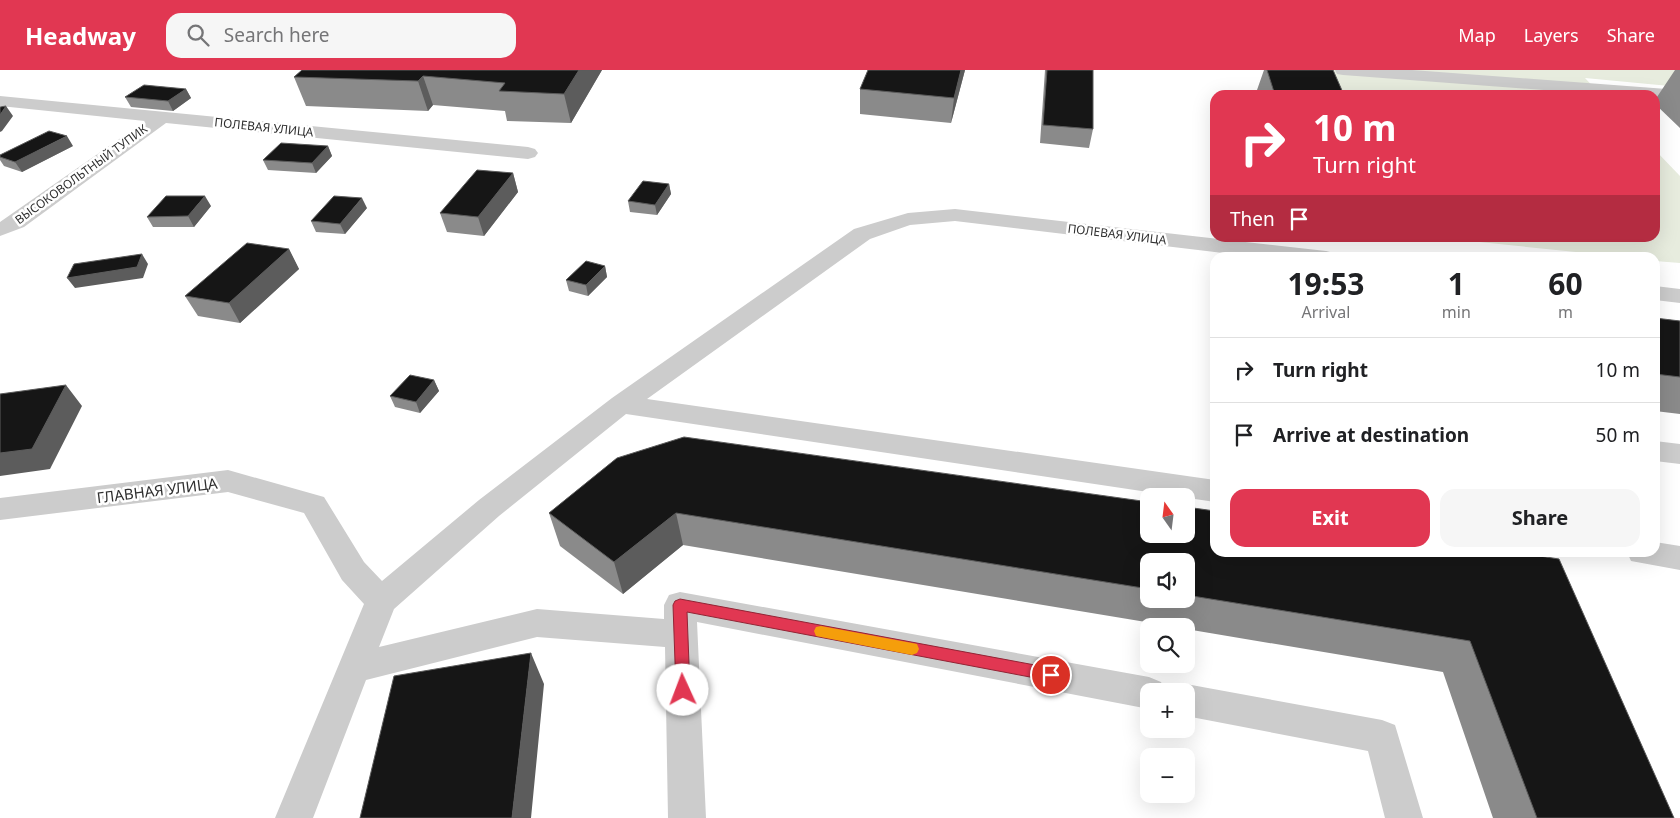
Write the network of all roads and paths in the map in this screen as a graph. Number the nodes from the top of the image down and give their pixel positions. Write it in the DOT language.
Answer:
graph roads {
  1 [pos="1343,70"];
  2 [pos="1613,90"];
  3 [pos="1660,94"];
  4 [pos="1680,95"];
  5 [pos="0,101"];
  6 [pos="162,117"];
  7 [pos="528,153"];
  8 [pos="0,230"];
  9 [pos="1274,252"];
  10 [pos="1660,294"];
  11 [pos="1680,296"];
  12 [pos="621,404"];
  13 [pos="1660,452"];
  14 [pos="1680,454"];
  15 [pos="1210,490"];
  16 [pos="0,509"];
  17 [pos="1660,555"];
  18 [pos="1680,558"];
  19 [pos="380,601"];
  20 [pos="681,634"];
  21 [pos="356,668"];
  22 [pos="1140,691"];
  23 [pos="1195,702"];
  24 [pos="294,818"];
  25 [pos="687,818"];
  26 [pos="1404,818"];
  1 -- 2 [label="street"];
  3 -- 4 [label="street"];
  5 -- 6 [label="street, ПОЛЕВАЯ УЛИЦА"];
  6 -- 7 [label="street, ПОЛЕВАЯ УЛИЦА"];
  6 -- 8 [label="street, ВЫСОКОВОЛЬТНЫЙ ТУПИК"];
  9 -- 12 [label="street, ПОЛЕВАЯ УЛИЦА"];
  10 -- 11 [label="street"];
  12 -- 15 [label="street"];
  12 -- 19 [label="street, ПОЛЕВАЯ УЛИЦА"];
  13 -- 14 [label="street"];
  16 -- 19 [label="street, ГЛАВНАЯ УЛИЦА"];
  17 -- 18 [label="street"];
  19 -- 21 [label="street"];
  20 -- 21 [label="street"];
  20 -- 22 [label="street"];
  20 -- 25 [label="street"];
  21 -- 24 [label="street"];
  23 -- 26 [label="street"];
}
